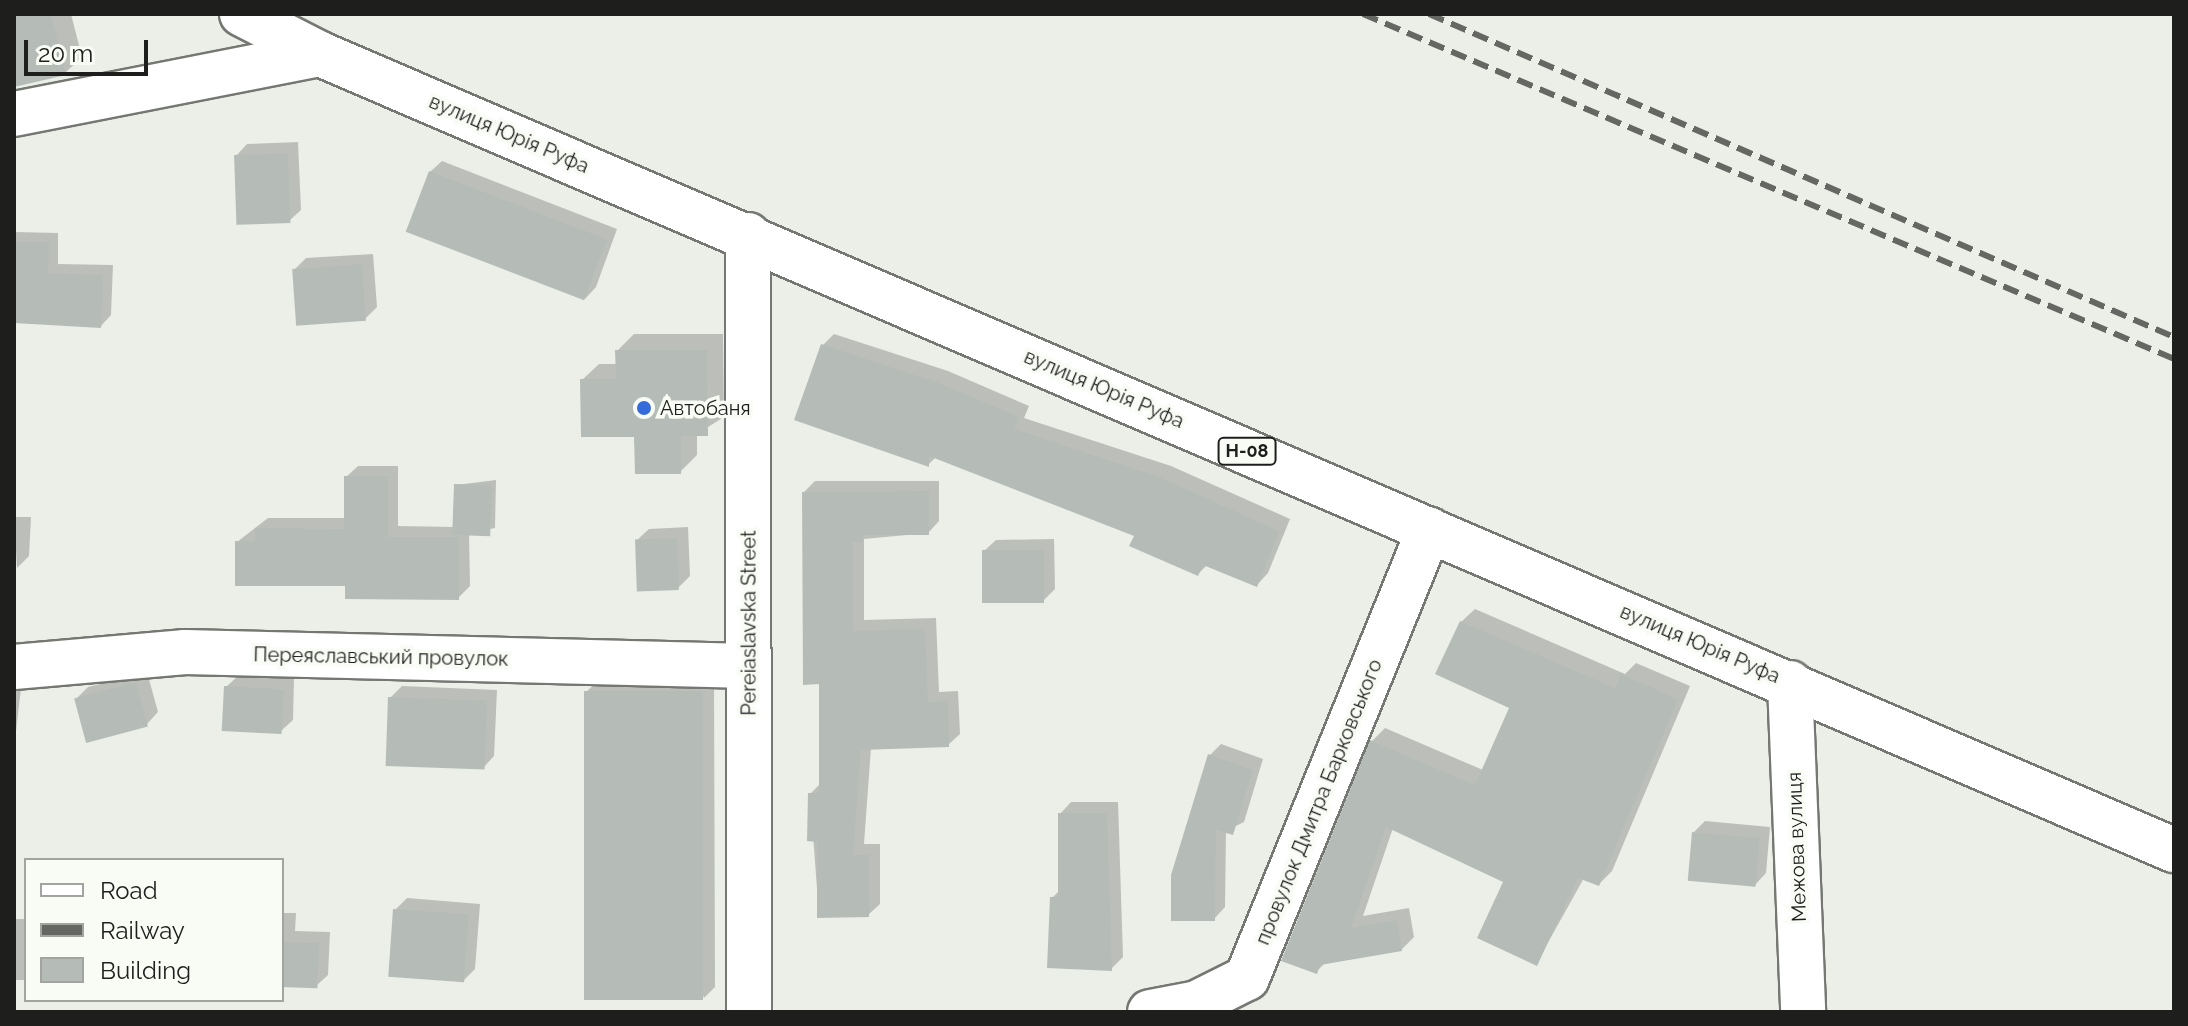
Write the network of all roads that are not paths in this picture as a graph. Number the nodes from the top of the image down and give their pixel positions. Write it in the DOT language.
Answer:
graph roads {
  1 [pos="242,14"];
  2 [pos="320,54"];
  3 [pos="14,114"];
  4 [pos="748,235"];
  5 [pos="1429,529"];
  6 [pos="749,666"];
  7 [pos="14,667"];
  8 [pos="1790,683"];
  9 [pos="2174,850"];
  10 [pos="749,1012"];
  11 [pos="1150,1012"];
  12 [pos="1803,1012"];
  1 -- 2 [label="street, Н-08"];
  2 -- 3 [label="street"];
  2 -- 4 [label="street, вулиця Юрія Руфа / Н-08"];
  4 -- 5 [label="street, вулиця Юрія Руфа / Н-08"];
  4 -- 6 [label="street, Pereiaslavska Street"];
  5 -- 8 [label="street, вулиця Юрія Руфа / Н-08"];
  5 -- 11 [label="street, провулок Дмитра Барковського"];
  6 -- 7 [label="street, Переяславський провулок"];
  6 -- 10 [label="street, Pereiaslavska Street"];
  8 -- 9 [label="street, вулиця Юрія Руфа / Н-08"];
  8 -- 12 [label="street, Межова вулиця"];
}
